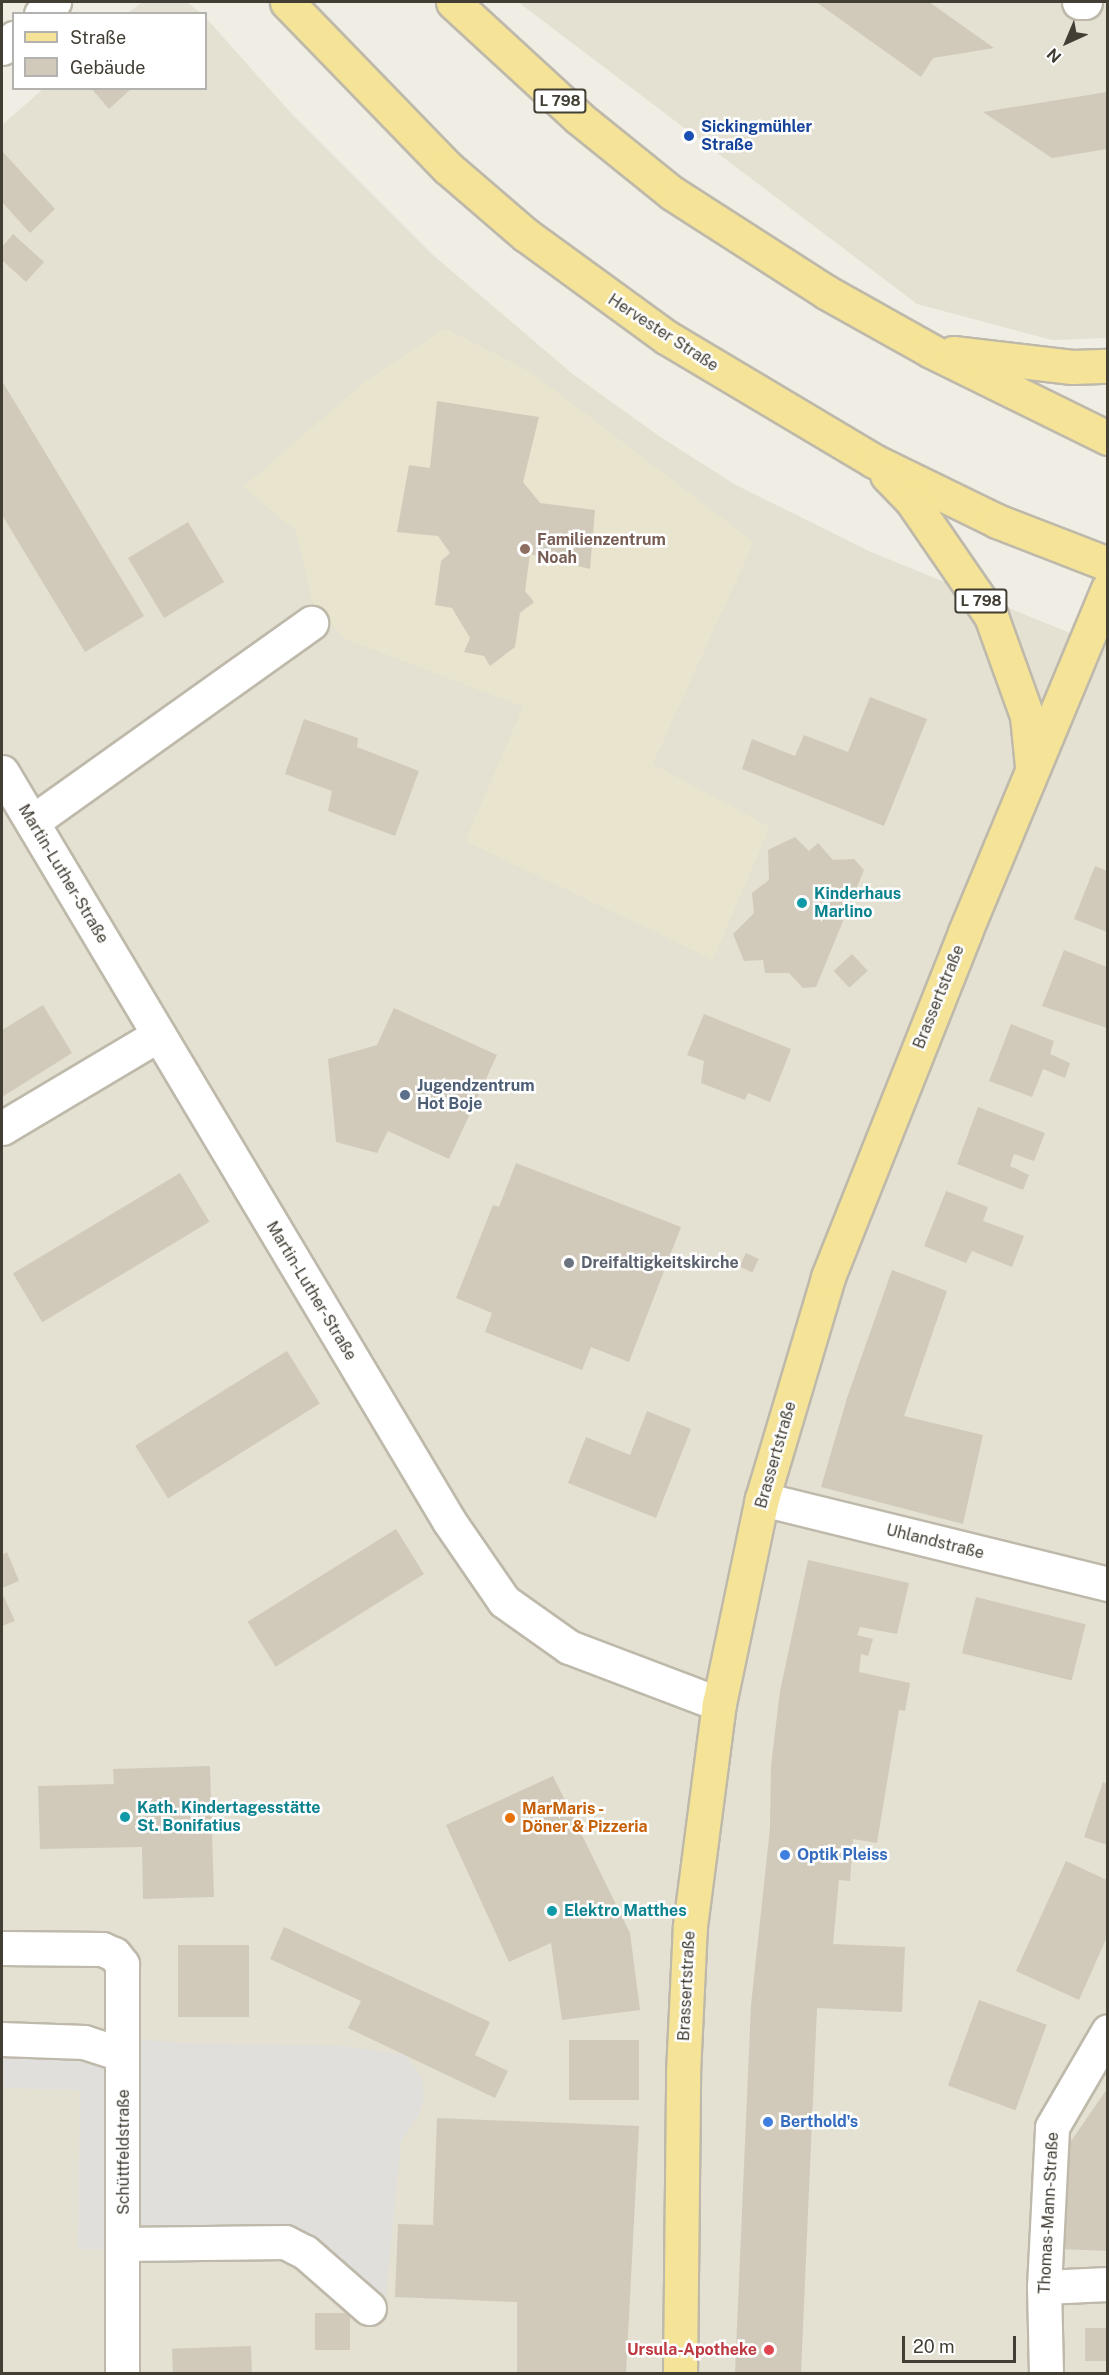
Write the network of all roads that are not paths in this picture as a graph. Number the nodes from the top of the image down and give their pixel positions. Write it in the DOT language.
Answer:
graph roads {
  1 [pos="287,2"];
  2 [pos="453,2"];
  3 [pos="1079,2"];
  4 [pos="1085,2"];
  5 [pos="931,351"];
  6 [pos="1107,366"];
  7 [pos="1107,438"];
  8 [pos="874,461"];
  9 [pos="1107,564"];
  10 [pos="1107,590"];
  11 [pos="311,623"];
  12 [pos="1032,768"];
  13 [pos="2,772"];
  14 [pos="32,822"];
  15 [pos="158,1035"];
  16 [pos="2,1128"];
  17 [pos="762,1499"];
  18 [pos="1107,1584"];
  19 [pos="719,1704"];
  20 [pos="2,1948"];
  21 [pos="1107,2031"];
  22 [pos="2,2039"];
  23 [pos="122,2054"];
  24 [pos="123,2244"];
  25 [pos="1107,2284"];
  26 [pos="1044,2287"];
  27 [pos="369,2308"];
  28 [pos="122,2373"];
  29 [pos="680,2373"];
  30 [pos="1046,2373"];
  1 -- 8 [label="main road, Hervester Straße / L 798"];
  2 -- 5 [label="main road, L 798"];
  3 -- 4 [label="street"];
  5 -- 6 [label="main road, L 798"];
  5 -- 7 [label="main road, L 798"];
  8 -- 9 [label="main road, Hervester Straße / L 798"];
  8 -- 12 [label="main road, L 798"];
  10 -- 12 [label="main road, Brassertstraße"];
  11 -- 14 [label="street"];
  12 -- 17 [label="main road, Brassertstraße"];
  13 -- 14 [label="street, Martin-Luther-Straße"];
  14 -- 15 [label="street, Martin-Luther-Straße"];
  15 -- 16 [label="street"];
  15 -- 19 [label="street, Martin-Luther-Straße"];
  17 -- 18 [label="street, Uhlandstraße"];
  17 -- 19 [label="main road, Brassertstraße"];
  19 -- 29 [label="main road, Brassertstraße"];
  20 -- 23 [label="street, Schüttfeldstraße"];
  21 -- 26 [label="street, Thomas-Mann-Straße"];
  22 -- 23 [label="street"];
  23 -- 24 [label="street, Schüttfeldstraße"];
  24 -- 27 [label="street"];
  24 -- 28 [label="street, Schüttfeldstraße"];
  25 -- 26 [label="street"];
  26 -- 30 [label="street, Thomas-Mann-Straße"];
}
